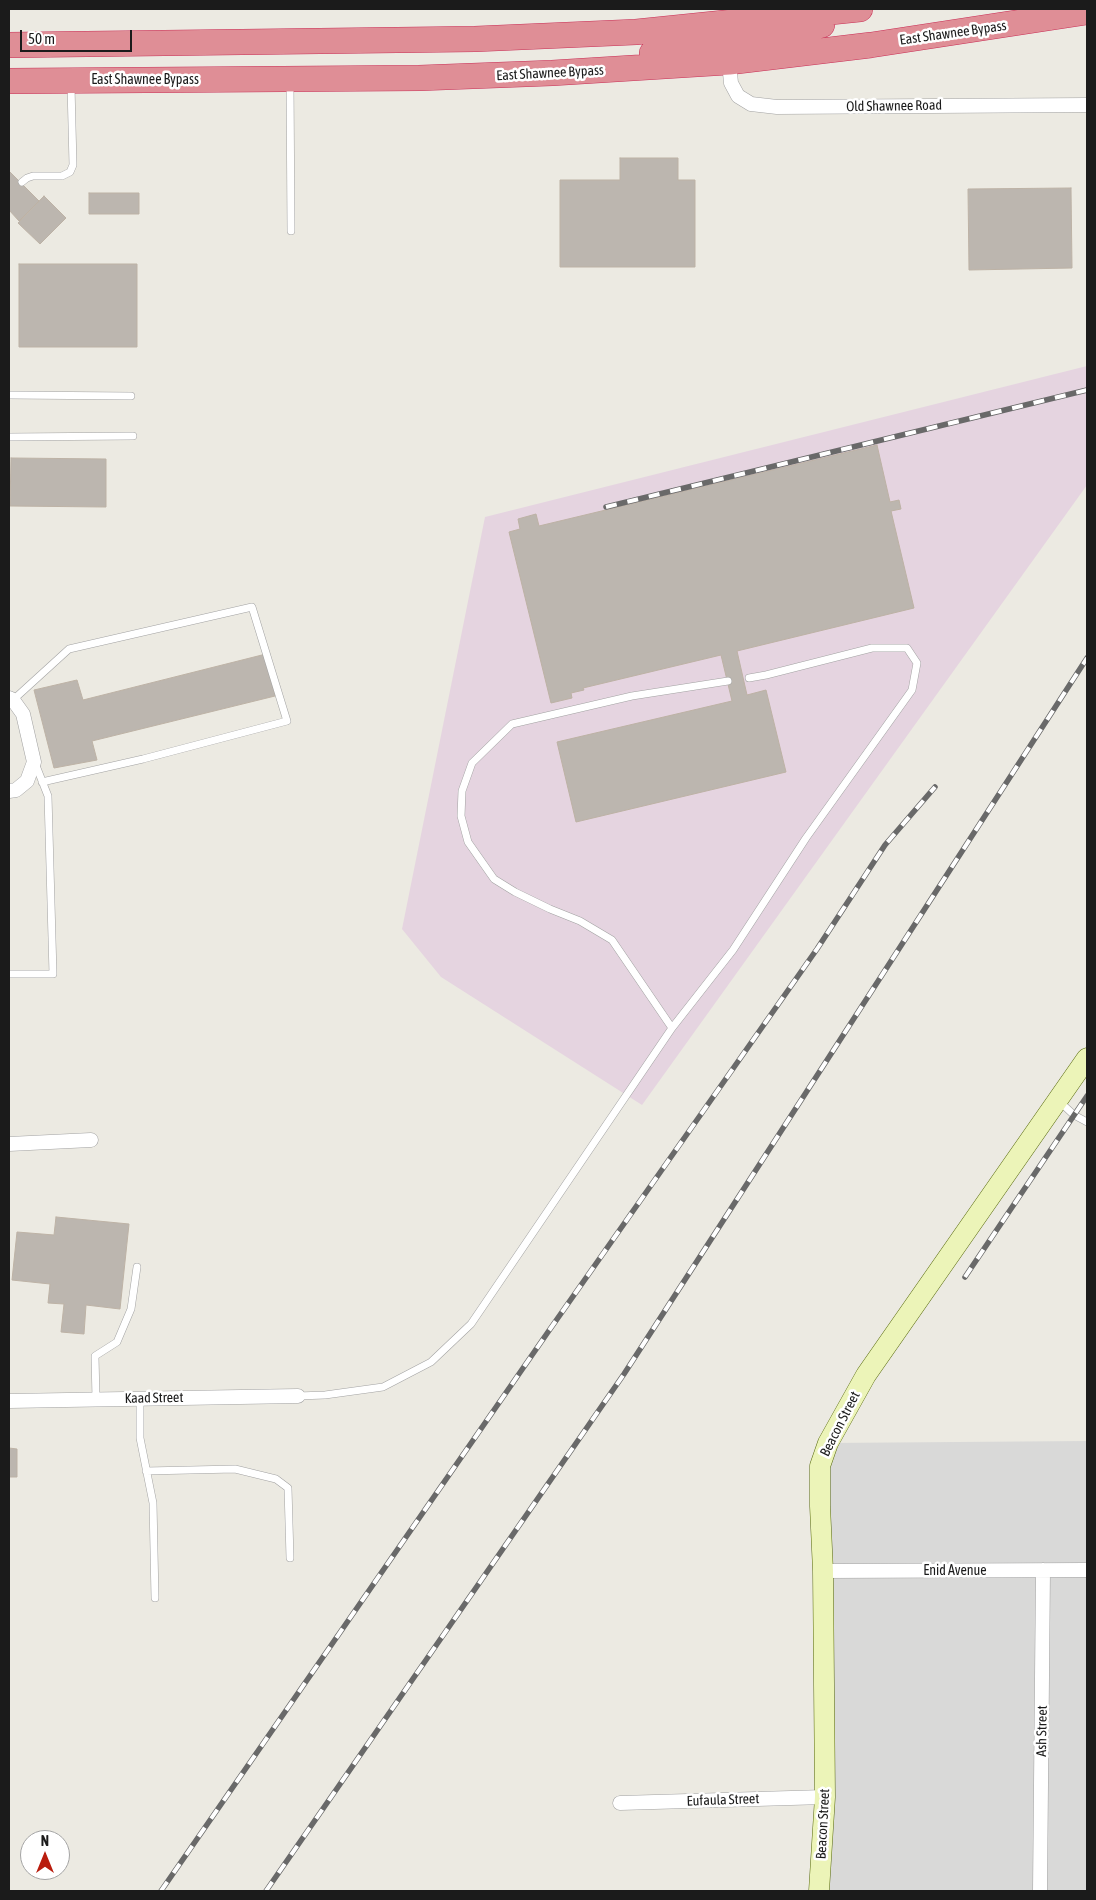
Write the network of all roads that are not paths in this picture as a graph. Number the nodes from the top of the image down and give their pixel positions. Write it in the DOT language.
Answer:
graph roads {
  1 [pos="860,9"];
  2 [pos="874,9"];
  3 [pos="1087,12"];
  4 [pos="728,16"];
  5 [pos="9,45"];
  6 [pos="729,62"];
  7 [pos="552,74"];
  8 [pos="290,79"];
  9 [pos="71,80"];
  10 [pos="9,81"];
  11 [pos="1087,105"];
  12 [pos="22,182"];
  13 [pos="291,231"];
  14 [pos="9,395"];
  15 [pos="131,396"];
  16 [pos="133,436"];
  17 [pos="9,437"];
  18 [pos="749,678"];
  19 [pos="728,681"];
  20 [pos="11,699"];
  21 [pos="34,762"];
  22 [pos="42,782"];
  23 [pos="9,791"];
  24 [pos="9,974"];
  25 [pos="672,1028"];
  26 [pos="1087,1058"];
  27 [pos="1058,1100"];
  28 [pos="1087,1122"];
  29 [pos="91,1140"];
  30 [pos="9,1144"];
  31 [pos="137,1267"];
  32 [pos="298,1396"];
  33 [pos="96,1399"];
  34 [pos="140,1399"];
  35 [pos="9,1401"];
  36 [pos="146,1471"];
  37 [pos="290,1558"];
  38 [pos="1043,1570"];
  39 [pos="1087,1570"];
  40 [pos="824,1571"];
  41 [pos="155,1598"];
  42 [pos="825,1797"];
  43 [pos="620,1803"];
  44 [pos="820,1891"];
  45 [pos="1040,1891"];
  1 -- 4 [label="highway"];
  2 -- 6 [label="highway"];
  3 -- 6 [label="highway, East Shawnee Bypass"];
  4 -- 5 [label="highway"];
  4 -- 7 [label="highway"];
  6 -- 7 [label="highway, East Shawnee Bypass"];
  6 -- 11 [label="street, Old Shawnee Road"];
  7 -- 8 [label="highway, East Shawnee Bypass"];
  8 -- 9 [label="highway, East Shawnee Bypass"];
  8 -- 13 [label="lane"];
  9 -- 10 [label="highway, East Shawnee Bypass"];
  9 -- 12 [label="lane"];
  14 -- 15 [label="lane"];
  16 -- 17 [label="lane"];
  18 -- 25 [label="lane"];
  19 -- 25 [label="lane"];
  20 -- 21 [label="street"];
  20 -- 22 [label="lane"];
  21 -- 22 [label="lane"];
  21 -- 23 [label="street"];
  22 -- 24 [label="lane"];
  25 -- 32 [label="lane"];
  26 -- 27 [label="street, Beacon Street"];
  27 -- 28 [label="lane"];
  27 -- 40 [label="street, Beacon Street"];
  29 -- 30 [label="street"];
  31 -- 33 [label="lane"];
  32 -- 34 [label="street, Kaad Street"];
  33 -- 34 [label="street, Kaad Street"];
  33 -- 35 [label="street, Kaad Street"];
  34 -- 36 [label="lane"];
  36 -- 37 [label="lane"];
  36 -- 41 [label="lane"];
  38 -- 39 [label="street, Enid Avenue"];
  38 -- 40 [label="street, Enid Avenue"];
  38 -- 45 [label="street, Ash Street"];
  40 -- 42 [label="street, Beacon Street"];
  42 -- 43 [label="street, Eufaula Street"];
  42 -- 44 [label="street, Beacon Street"];
}
